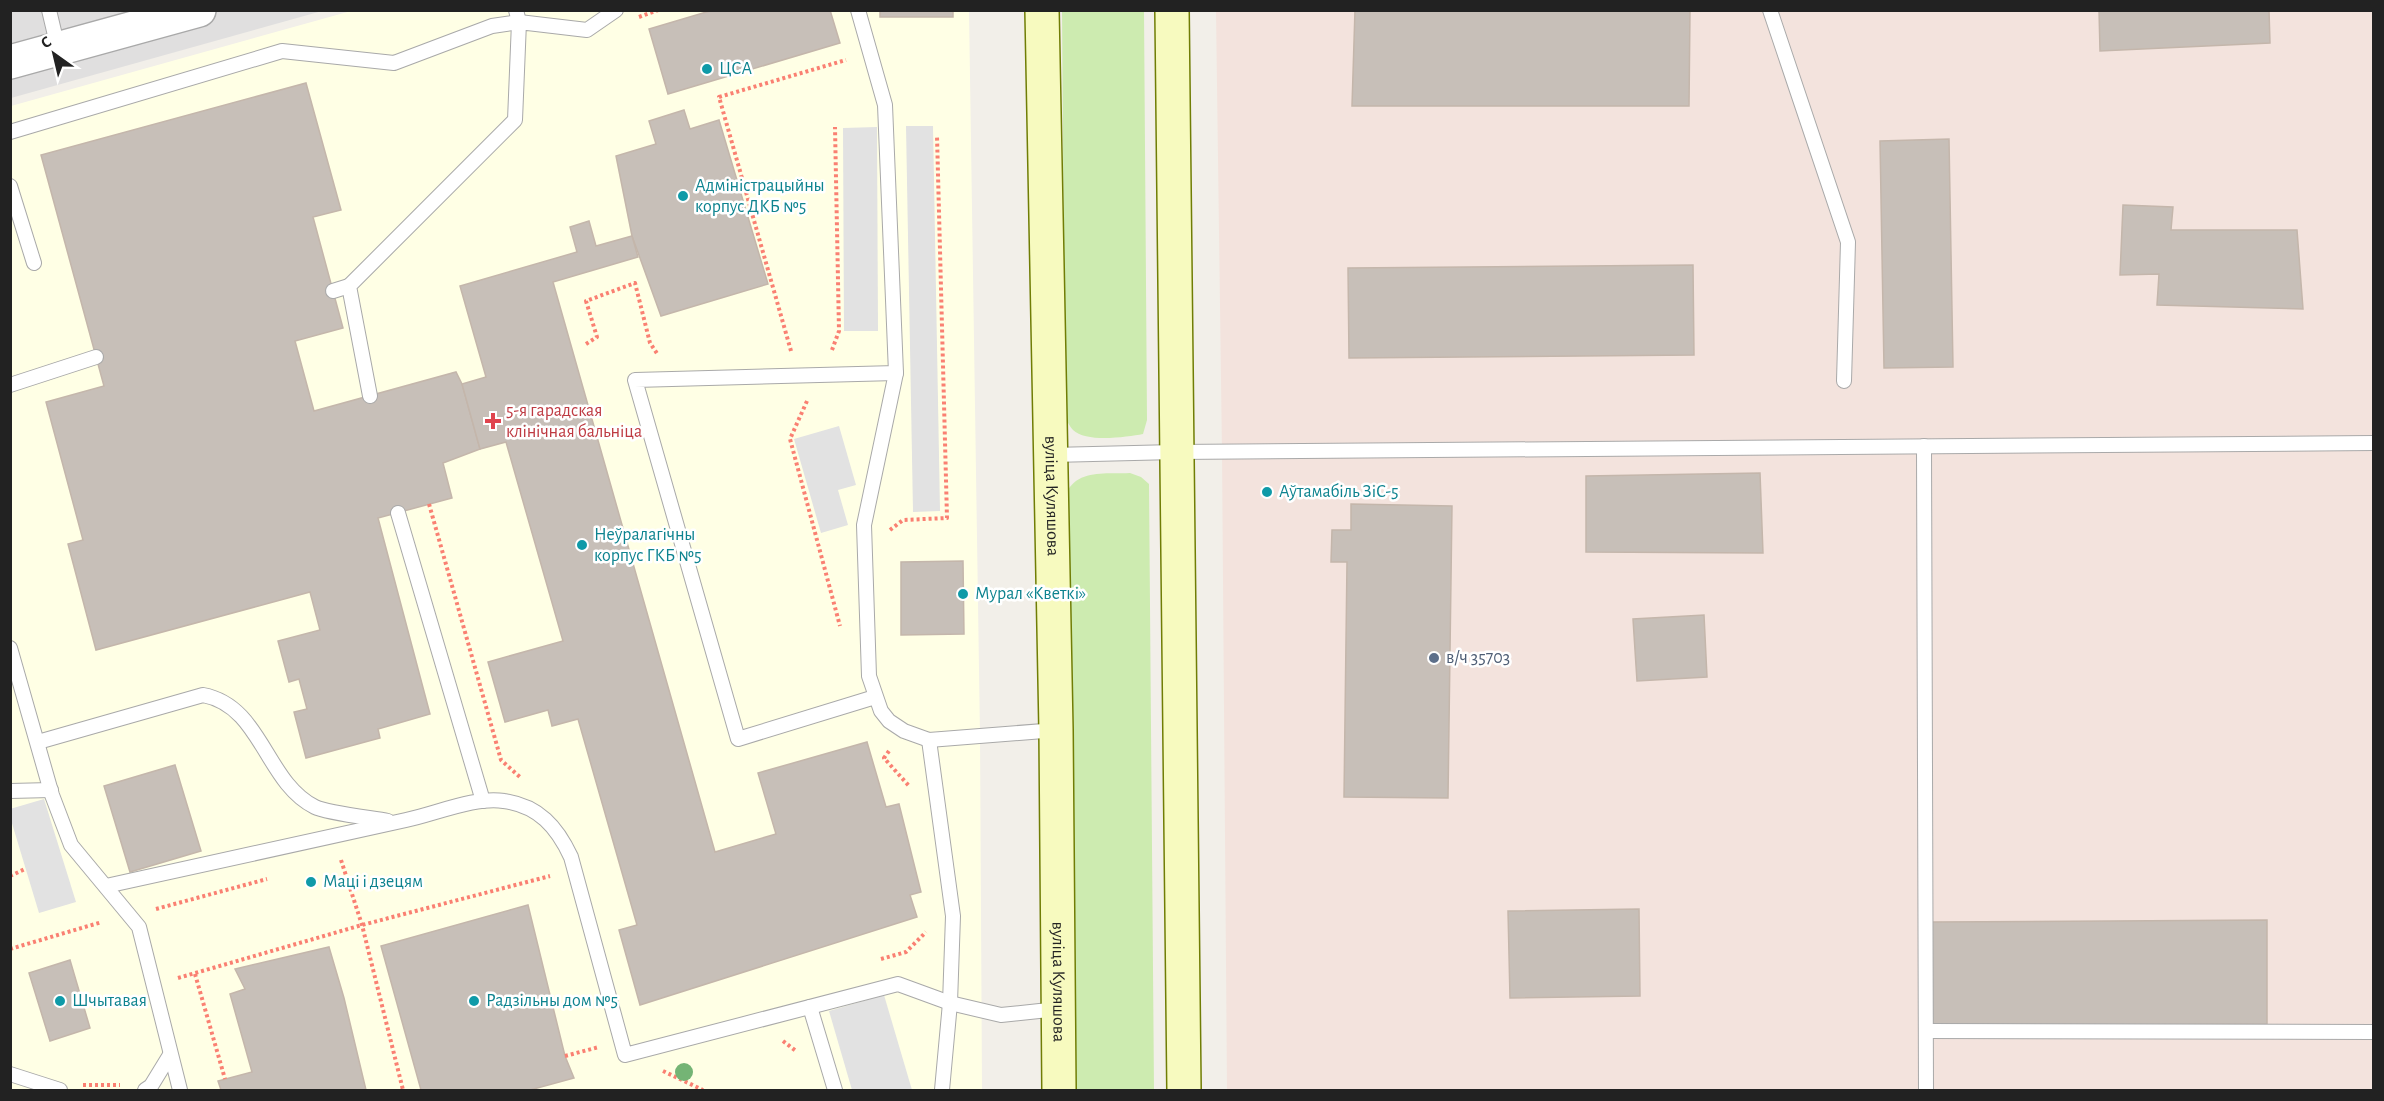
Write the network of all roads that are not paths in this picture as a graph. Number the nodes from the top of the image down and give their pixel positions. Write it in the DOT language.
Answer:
graph roads {
  1 [pos="49,10"];
  2 [pos="199,10"];
  3 [pos="616,10"];
  4 [pos="858,10"];
  5 [pos="1042,10"];
  6 [pos="1172,10"];
  7 [pos="1770,10"];
  8 [pos="517,16"];
  9 [pos="58,48"];
  10 [pos="10,62"];
  11 [pos="10,132"];
  12 [pos="10,186"];
  13 [pos="34,263"];
  14 [pos="349,286"];
  15 [pos="333,291"];
  16 [pos="96,357"];
  17 [pos="896,373"];
  18 [pos="1844,381"];
  19 [pos="10,385"];
  20 [pos="370,396"];
  21 [pos="2373,443"];
  22 [pos="1924,447"];
  23 [pos="1175,452"];
  24 [pos="1052,456"];
  25 [pos="398,513"];
  26 [pos="10,648"];
  27 [pos="875,697"];
  28 [pos="1056,730"];
  29 [pos="928,740"];
  30 [pos="38,742"];
  31 [pos="51,790"];
  32 [pos="10,791"];
  33 [pos="483,801"];
  34 [pos="396,822"];
  35 [pos="106,886"];
  36 [pos="950,1003"];
  37 [pos="810,1007"];
  38 [pos="1058,1009"];
  39 [pos="1926,1031"];
  40 [pos="2373,1032"];
  41 [pos="170,1055"];
  42 [pos="10,1074"];
  43 [pos="60,1090"];
  44 [pos="145,1090"];
  45 [pos="180,1090"];
  46 [pos="835,1090"];
  47 [pos="942,1090"];
  48 [pos="1059,1090"];
  49 [pos="1184,1090"];
  50 [pos="1926,1090"];
  1 -- 9 [label="lane"];
  2 -- 9 [label="street"];
  3 -- 8 [label="lane"];
  4 -- 17 [label="lane"];
  5 -- 24 [label="main road, вуліца Куляшова"];
  6 -- 23 [label="main road"];
  7 -- 18 [label="lane"];
  8 -- 11 [label="lane"];
  8 -- 14 [label="lane"];
  9 -- 10 [label="street"];
  12 -- 13 [label="lane"];
  14 -- 15 [label="lane"];
  14 -- 20 [label="lane"];
  16 -- 19 [label="lane"];
  17 -- 27 [label="lane"];
  17 -- 27 [label="lane"];
  21 -- 22 [label="lane"];
  22 -- 23 [label="lane"];
  22 -- 39 [label="lane"];
  23 -- 24 [label="lane"];
  23 -- 49 [label="main road"];
  24 -- 28 [label="main road, вуліца Куляшова"];
  25 -- 33 [label="lane"];
  26 -- 30 [label="lane"];
  27 -- 29 [label="lane"];
  28 -- 29 [label="lane"];
  28 -- 38 [label="main road, вуліца Куляшова"];
  29 -- 36 [label="lane"];
  30 -- 31 [label="lane"];
  30 -- 34 [label="lane"];
  31 -- 32 [label="lane"];
  31 -- 35 [label="lane"];
  33 -- 34 [label="lane"];
  33 -- 37 [label="lane"];
  34 -- 35 [label="lane"];
  35 -- 41 [label="lane"];
  36 -- 37 [label="lane"];
  36 -- 38 [label="lane"];
  36 -- 47 [label="lane"];
  37 -- 46 [label="lane"];
  38 -- 48 [label="main road, вуліца Куляшова"];
  39 -- 40 [label="lane"];
  39 -- 50 [label="lane"];
  41 -- 44 [label="lane"];
  41 -- 45 [label="lane"];
  42 -- 43 [label="lane"];
}
